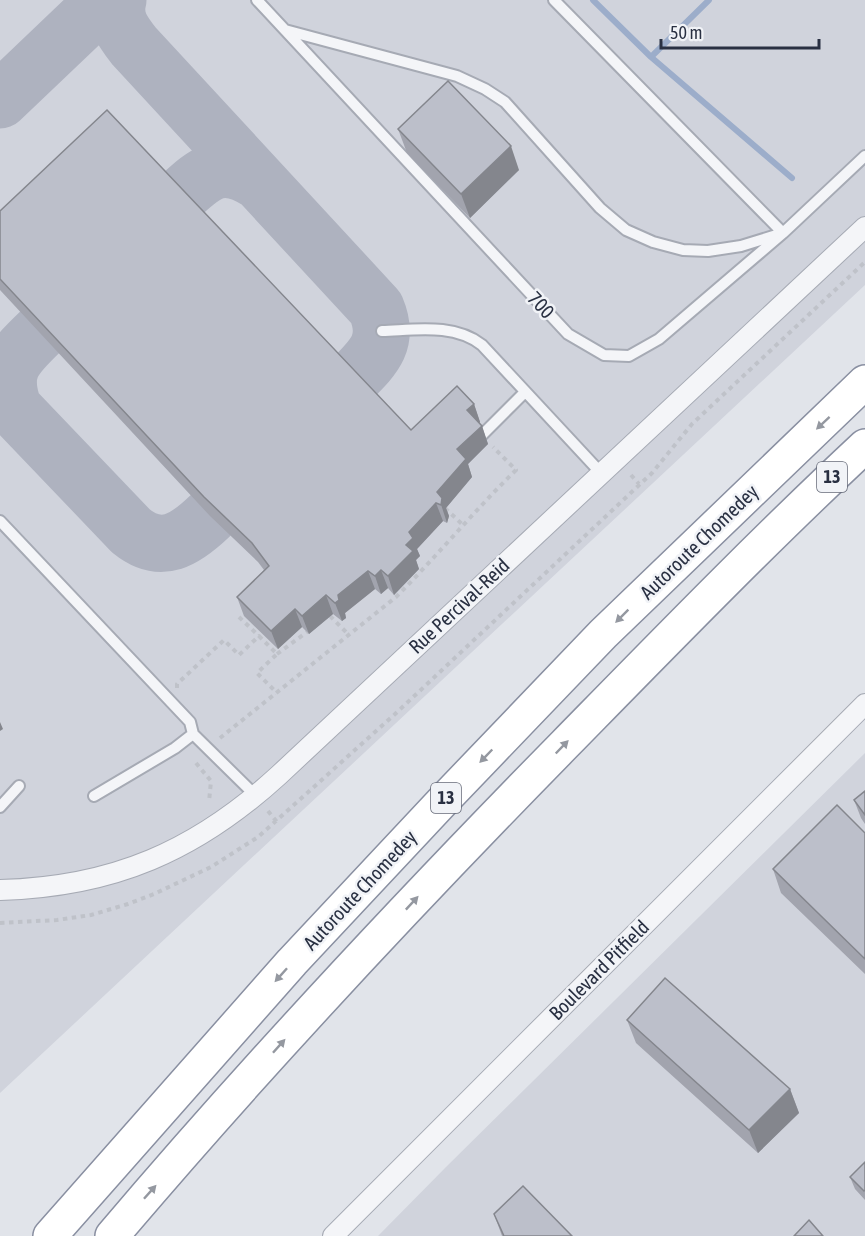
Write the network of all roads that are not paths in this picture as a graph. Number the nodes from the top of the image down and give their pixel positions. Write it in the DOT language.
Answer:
graph roads {
  1 [pos="257,0"];
  2 [pos="554,0"];
  3 [pos="285,30"];
  4 [pos="865,156"];
  5 [pos="865,227"];
  6 [pos="783,233"];
  7 [pos="382,331"];
  8 [pos="865,382"];
  9 [pos="525,392"];
  10 [pos="481,436"];
  11 [pos="865,446"];
  12 [pos="601,473"];
  13 [pos="0,521"];
  14 [pos="865,704"];
  15 [pos="193,734"];
  16 [pos="19,786"];
  17 [pos="94,796"];
  18 [pos="256,796"];
  19 [pos="0,807"];
  20 [pos="0,890"];
  21 [pos="50,1236"];
  22 [pos="111,1236"];
  23 [pos="333,1236"];
  1 -- 3 [label="lane, 700"];
  2 -- 6 [label="lane"];
  3 -- 6 [label="lane"];
  3 -- 6 [label="lane, 700"];
  4 -- 6 [label="lane, 700"];
  5 -- 12 [label="street, Rue Percival-Reid"];
  7 -- 9 [label="lane"];
  8 -- 21 [label="highway, Autoroute Chomedey / 13, one-way"];
  9 -- 10 [label="lane"];
  9 -- 12 [label="lane"];
  22 -- 11 [label="highway, 13, one-way"];
  12 -- 18 [label="street, Rue Percival-Reid"];
  13 -- 15 [label="lane"];
  14 -- 23 [label="street, Boulevard Pitfield"];
  15 -- 17 [label="lane"];
  15 -- 18 [label="lane"];
  16 -- 19 [label="lane"];
  18 -- 20 [label="street, Rue Percival-Reid"];
}
